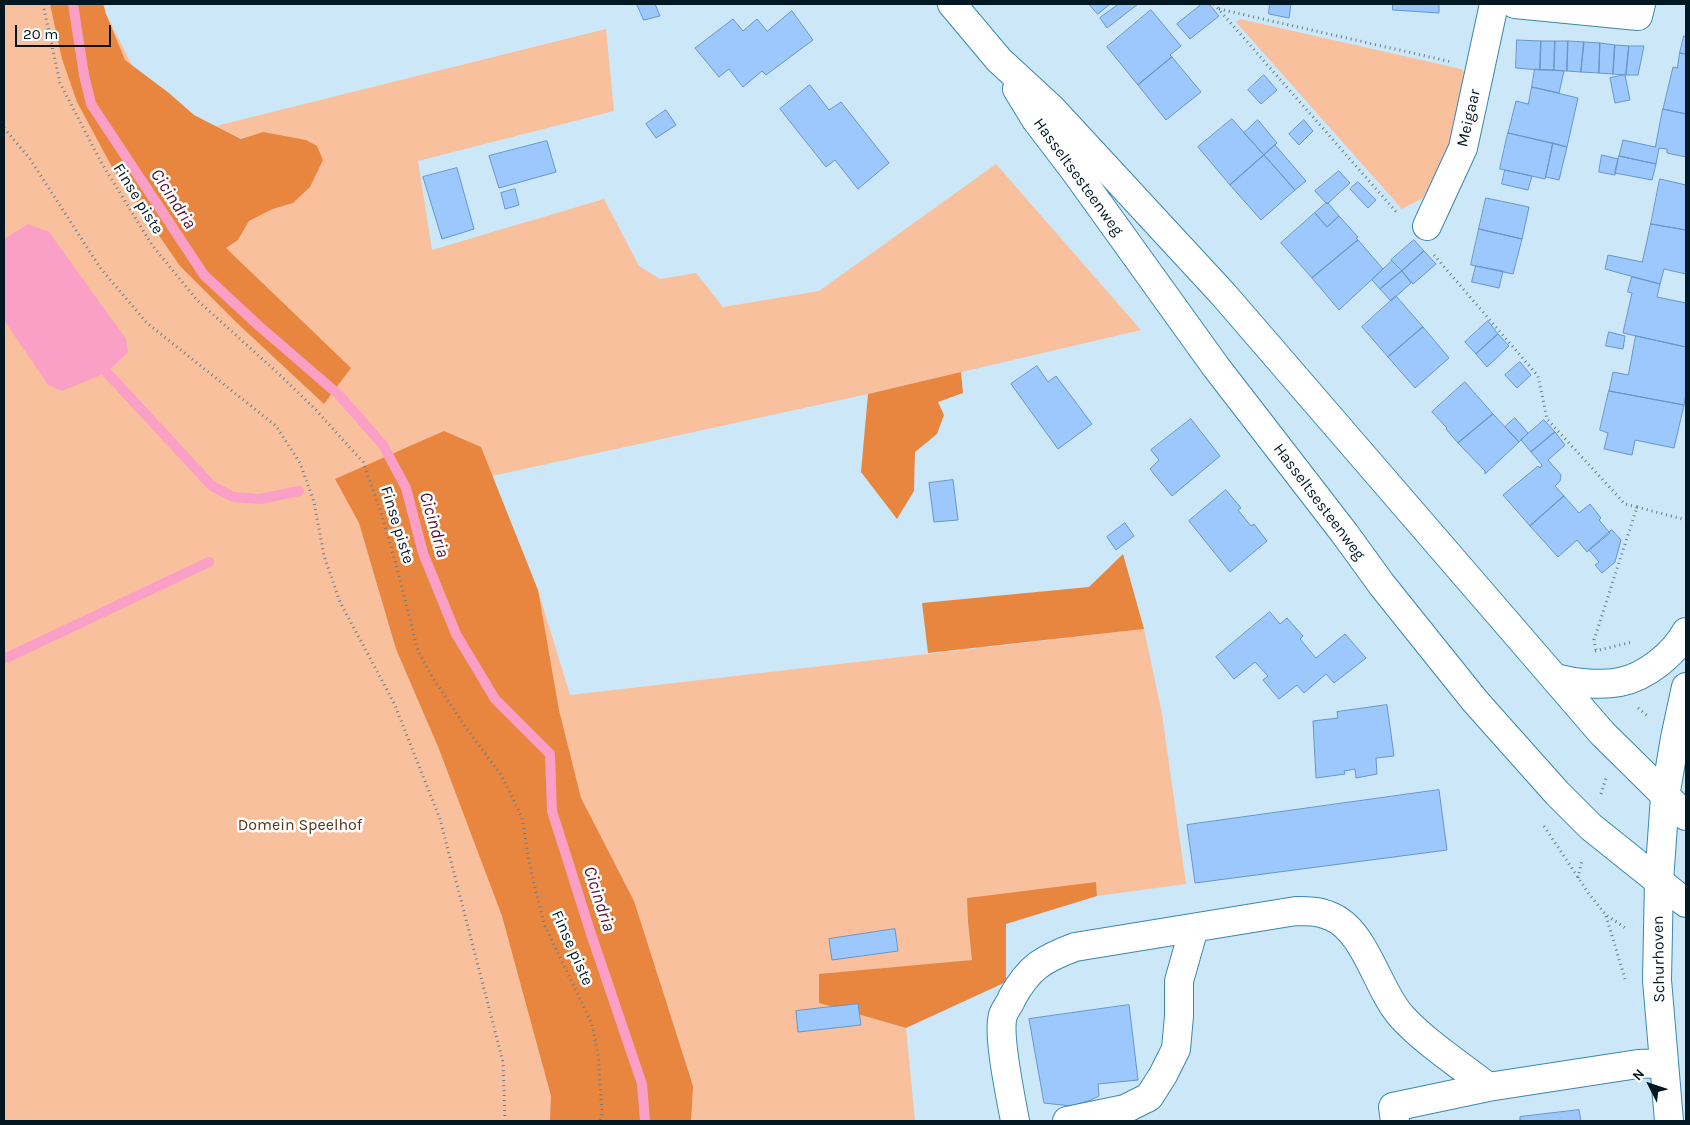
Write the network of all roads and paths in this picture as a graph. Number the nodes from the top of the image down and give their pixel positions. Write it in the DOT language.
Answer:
graph roads {
  1 [pos="42,4"];
  2 [pos="952,4"];
  3 [pos="1214,4"];
  4 [pos="1494,4"];
  5 [pos="1515,4"];
  6 [pos="1640,4"];
  7 [pos="1218,9"];
  8 [pos="999,60"];
  9 [pos="1480,69"];
  10 [pos="4,128"];
  11 [pos="1398,214"];
  12 [pos="1429,238"];
  13 [pos="1637,508"];
  14 [pos="1686,520"];
  15 [pos="1686,632"];
  16 [pos="1637,640"];
  17 [pos="1589,651"];
  18 [pos="1596,651"];
  19 [pos="1555,678"];
  20 [pos="1686,687"];
  21 [pos="1616,748"];
  22 [pos="1665,797"];
  23 [pos="1686,816"];
  24 [pos="1591,827"];
  25 [pos="1578,878"];
  26 [pos="1659,881"];
  27 [pos="1686,903"];
  28 [pos="1194,928"];
  29 [pos="1664,1064"];
  30 [pos="1488,1087"];
  31 [pos="505,1121"];
  32 [pos="600,1121"];
  33 [pos="1015,1121"];
  34 [pos="1068,1121"];
  35 [pos="1395,1121"];
  36 [pos="1669,1121"];
  1 -- 32 [label="path, Finse piste"];
  2 -- 8 [label="main road, Hasseltsesteenweg"];
  3 -- 7 [label="path"];
  4 -- 9 [label="main road, Meigaar"];
  5 -- 6 [label="main road"];
  7 -- 9 [label="path"];
  7 -- 11 [label="path"];
  8 -- 19 [label="main road, Hasseltsesteenweg"];
  8 -- 24 [label="main road, Hasseltsesteenweg"];
  9 -- 12 [label="main road, Meigaar"];
  10 -- 31 [label="path"];
  12 -- 13 [label="path"];
  13 -- 14 [label="path"];
  13 -- 18 [label="path"];
  15 -- 19 [label="main road"];
  16 -- 18 [label="path"];
  17 -- 18 [label="path"];
  19 -- 21 [label="main road, Hasseltsesteenweg"];
  20 -- 22 [label="main road, Schurhoven"];
  21 -- 22 [label="main road, Hasseltsesteenweg"];
  21 -- 24 [label="path"];
  22 -- 23 [label="main road, Hasseltsesteenweg"];
  22 -- 26 [label="main road, Schurhoven"];
  24 -- 25 [label="path"];
  24 -- 26 [label="main road, Hasseltsesteenweg"];
  26 -- 27 [label="main road, Hasseltsesteenweg"];
  26 -- 29 [label="main road, Schurhoven"];
  28 -- 30 [label="main road"];
  28 -- 33 [label="main road"];
  28 -- 34 [label="main road"];
  29 -- 30 [label="main road"];
  29 -- 36 [label="main road, Schurhoven"];
  30 -- 35 [label="main road"];
}
